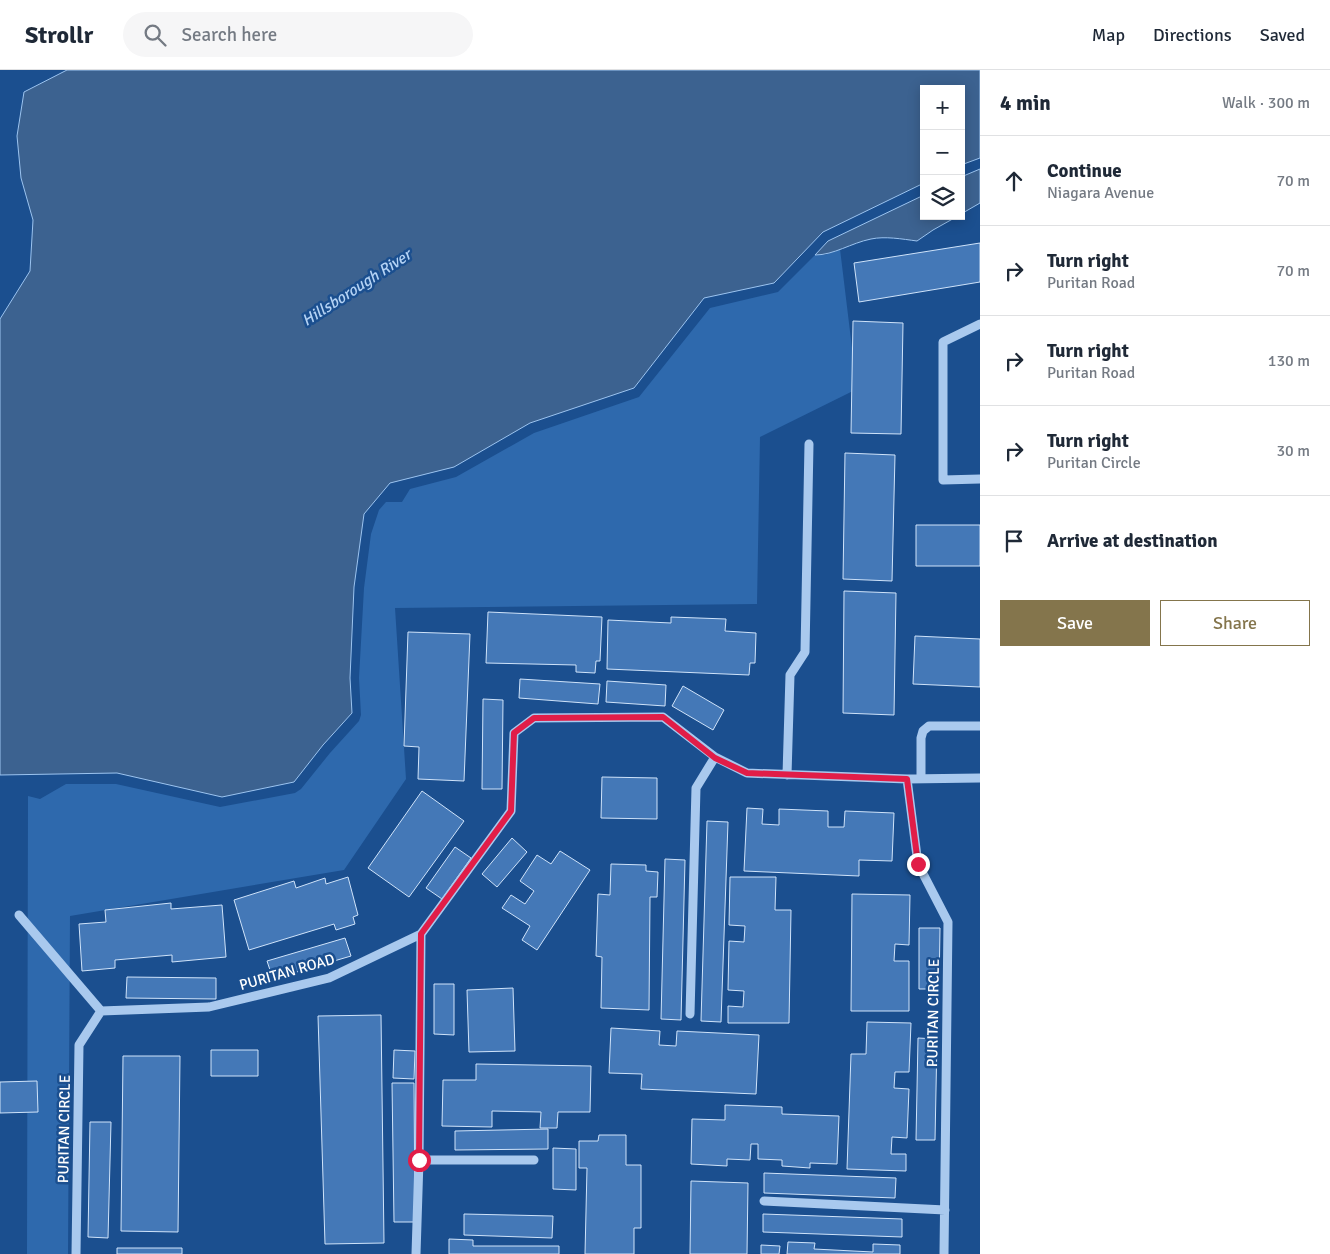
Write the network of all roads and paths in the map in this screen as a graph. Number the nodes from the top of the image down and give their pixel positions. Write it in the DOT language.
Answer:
graph roads {
  1 [pos="980,324"];
  2 [pos="809,444"];
  3 [pos="980,479"];
  4 [pos="980,726"];
  5 [pos="715,758"];
  6 [pos="787,774"];
  7 [pos="980,778"];
  8 [pos="907,779"];
  9 [pos="921,779"];
  10 [pos="19,915"];
  11 [pos="421,934"];
  12 [pos="101,1011"];
  13 [pos="690,1014"];
  14 [pos="419,1160"];
  15 [pos="534,1160"];
  16 [pos="764,1201"];
  17 [pos="945,1210"];
  18 [pos="76,1254"];
  19 [pos="416,1254"];
  20 [pos="944,1254"];
  1 -- 3 [label="street"];
  2 -- 6 [label="street"];
  4 -- 9 [label="street"];
  5 -- 6 [label="street, PURITAN ROAD"];
  5 -- 11 [label="street, PURITAN ROAD"];
  5 -- 13 [label="street"];
  6 -- 8 [label="street, PURITAN ROAD"];
  7 -- 9 [label="street, PURITAN ROAD"];
  8 -- 9 [label="street, PURITAN ROAD"];
  8 -- 17 [label="street, PURITAN CIRCLE"];
  10 -- 12 [label="street"];
  11 -- 12 [label="street, PURITAN ROAD"];
  11 -- 14 [label="street"];
  12 -- 18 [label="street, PURITAN CIRCLE"];
  14 -- 15 [label="street"];
  14 -- 19 [label="street"];
  16 -- 17 [label="street"];
  17 -- 20 [label="street, PURITAN CIRCLE"];
}
